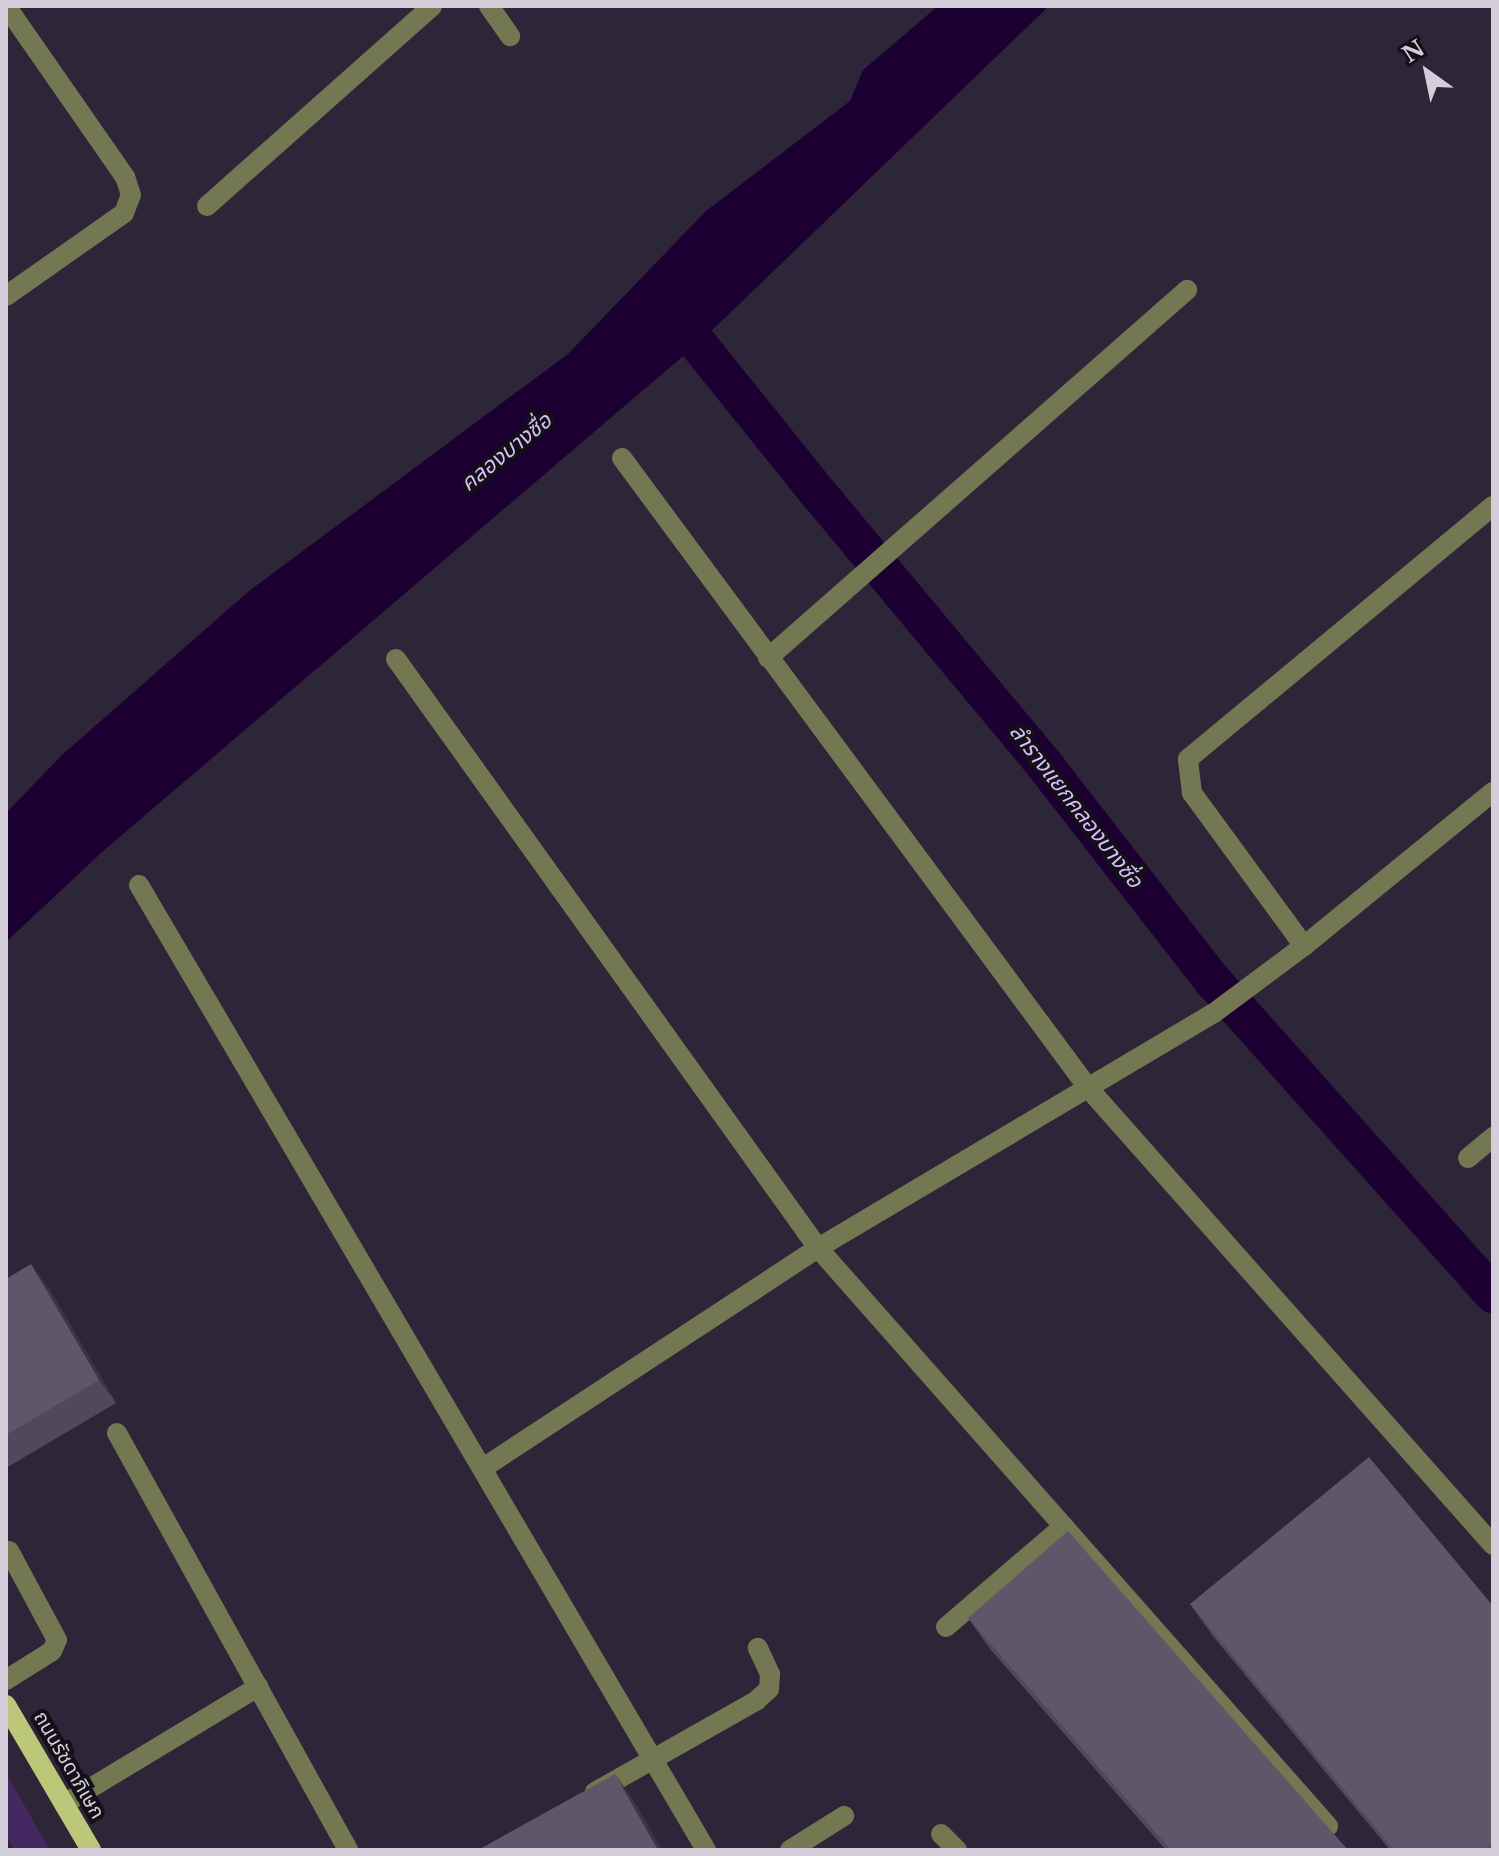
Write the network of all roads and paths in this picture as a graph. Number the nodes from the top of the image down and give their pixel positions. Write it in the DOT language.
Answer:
graph roads {
  1 [pos="6,6"];
  2 [pos="432,6"];
  3 [pos="489,6"];
  4 [pos="510,36"];
  5 [pos="207,206"];
  6 [pos="1187,290"];
  7 [pos="6,296"];
  8 [pos="622,458"];
  9 [pos="1493,506"];
  10 [pos="768,658"];
  11 [pos="396,659"];
  12 [pos="1493,792"];
  13 [pos="139,885"];
  14 [pos="1304,946"];
  15 [pos="1089,1089"];
  16 [pos="1493,1137"];
  17 [pos="1468,1158"];
  18 [pos="818,1248"];
  19 [pos="117,1433"];
  20 [pos="483,1468"];
  21 [pos="1064,1526"];
  22 [pos="1493,1545"];
  23 [pos="9,1551"];
  24 [pos="946,1627"];
  25 [pos="758,1648"];
  26 [pos="6,1680"];
  27 [pos="258,1687"];
  28 [pos="6,1705"];
  29 [pos="653,1758"];
  30 [pos="64,1804"];
  31 [pos="574,1804"];
  32 [pos="844,1816"];
  33 [pos="1328,1826"];
  34 [pos="941,1834"];
  35 [pos="91,1850"];
  36 [pos="348,1850"];
  37 [pos="706,1850"];
  38 [pos="790,1850"];
  39 [pos="957,1850"];
  1 -- 7 [label="street"];
  2 -- 5 [label="street"];
  3 -- 4 [label="street"];
  6 -- 10 [label="street"];
  8 -- 10 [label="street"];
  9 -- 14 [label="street"];
  10 -- 15 [label="street"];
  11 -- 18 [label="street"];
  12 -- 14 [label="street"];
  13 -- 20 [label="street"];
  14 -- 15 [label="street"];
  15 -- 18 [label="street"];
  15 -- 22 [label="street"];
  16 -- 17 [label="street"];
  18 -- 20 [label="street"];
  18 -- 21 [label="street"];
  19 -- 27 [label="street"];
  20 -- 29 [label="street"];
  21 -- 24 [label="street"];
  21 -- 33 [label="street"];
  23 -- 26 [label="street"];
  25 -- 29 [label="street"];
  27 -- 30 [label="street"];
  27 -- 36 [label="street"];
  28 -- 30 [label="main road, ถนนรัชดาภิเษก"];
  29 -- 31 [label="street"];
  29 -- 37 [label="street"];
  30 -- 35 [label="main road, ถนนรัชดาภิเษก"];
  32 -- 38 [label="street"];
  34 -- 39 [label="street"];
}
